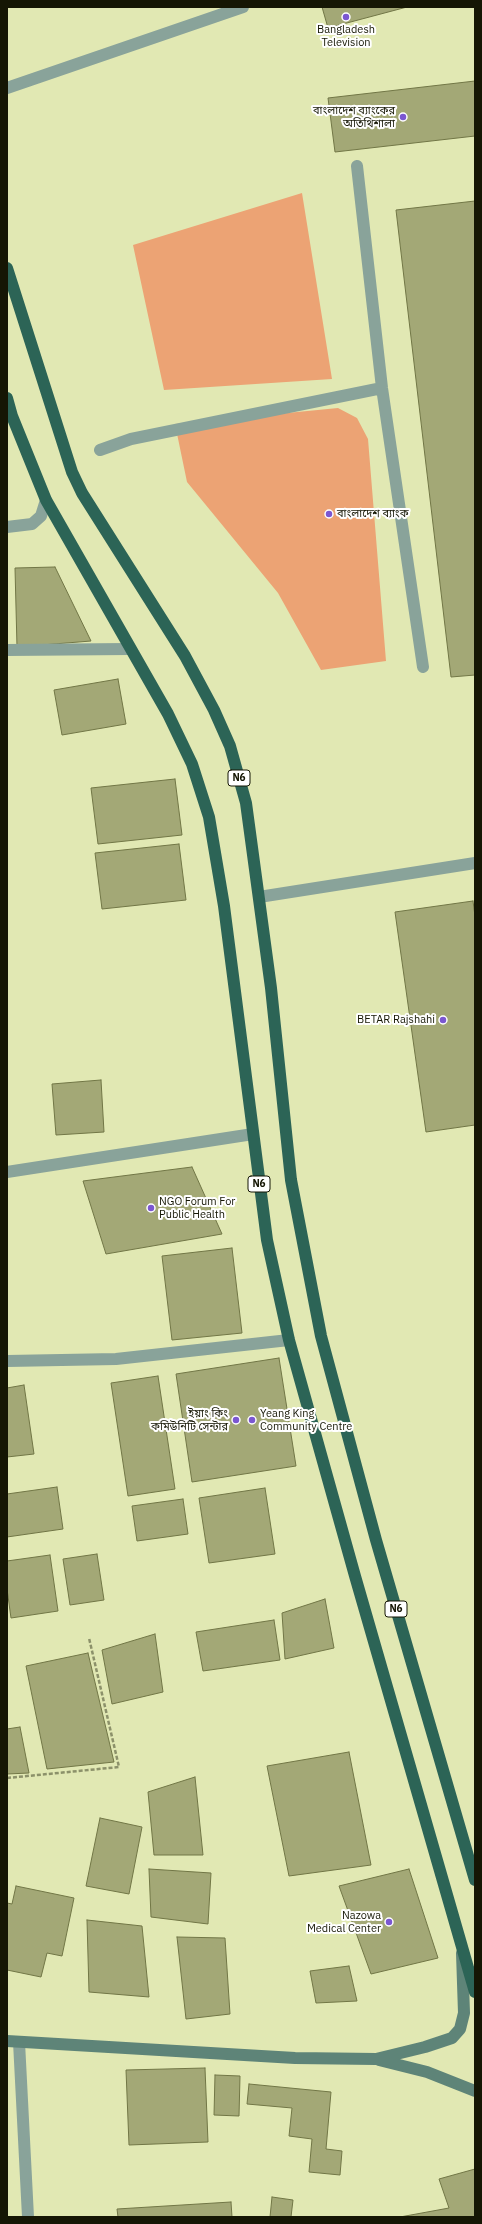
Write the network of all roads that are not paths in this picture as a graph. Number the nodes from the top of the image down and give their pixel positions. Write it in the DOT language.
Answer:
graph roads {
  1 [pos="243,7"];
  2 [pos="7,88"];
  3 [pos="357,166"];
  4 [pos="7,268"];
  5 [pos="382,388"];
  6 [pos="7,398"];
  7 [pos="100,450"];
  8 [pos="46,500"];
  9 [pos="7,527"];
  10 [pos="129,649"];
  11 [pos="7,650"];
  12 [pos="423,667"];
  13 [pos="475,863"];
  14 [pos="259,897"];
  15 [pos="252,1134"];
  16 [pos="7,1172"];
  17 [pos="289,1340"];
  18 [pos="7,1361"];
  19 [pos="475,1880"];
  20 [pos="461,1946"];
  21 [pos="475,1992"];
  22 [pos="13,2041"];
  23 [pos="376,2059"];
  24 [pos="475,2091"];
  25 [pos="28,2217"];
  1 -- 2 [label="street"];
  3 -- 5 [label="street"];
  4 -- 14 [label="highway, N6"];
  5 -- 7 [label="street"];
  5 -- 12 [label="street"];
  6 -- 8 [label="highway, N6"];
  8 -- 9 [label="street"];
  8 -- 10 [label="highway, N6"];
  10 -- 11 [label="street"];
  10 -- 15 [label="highway, N6"];
  13 -- 14 [label="street"];
  14 -- 19 [label="highway, N6"];
  15 -- 16 [label="street"];
  15 -- 17 [label="highway, N6"];
  17 -- 18 [label="street"];
  17 -- 20 [label="highway, N6"];
  20 -- 21 [label="highway, N6"];
  20 -- 23 [label="main road"];
  22 -- 23 [label="main road"];
  22 -- 25 [label="street"];
  23 -- 24 [label="main road"];
}
